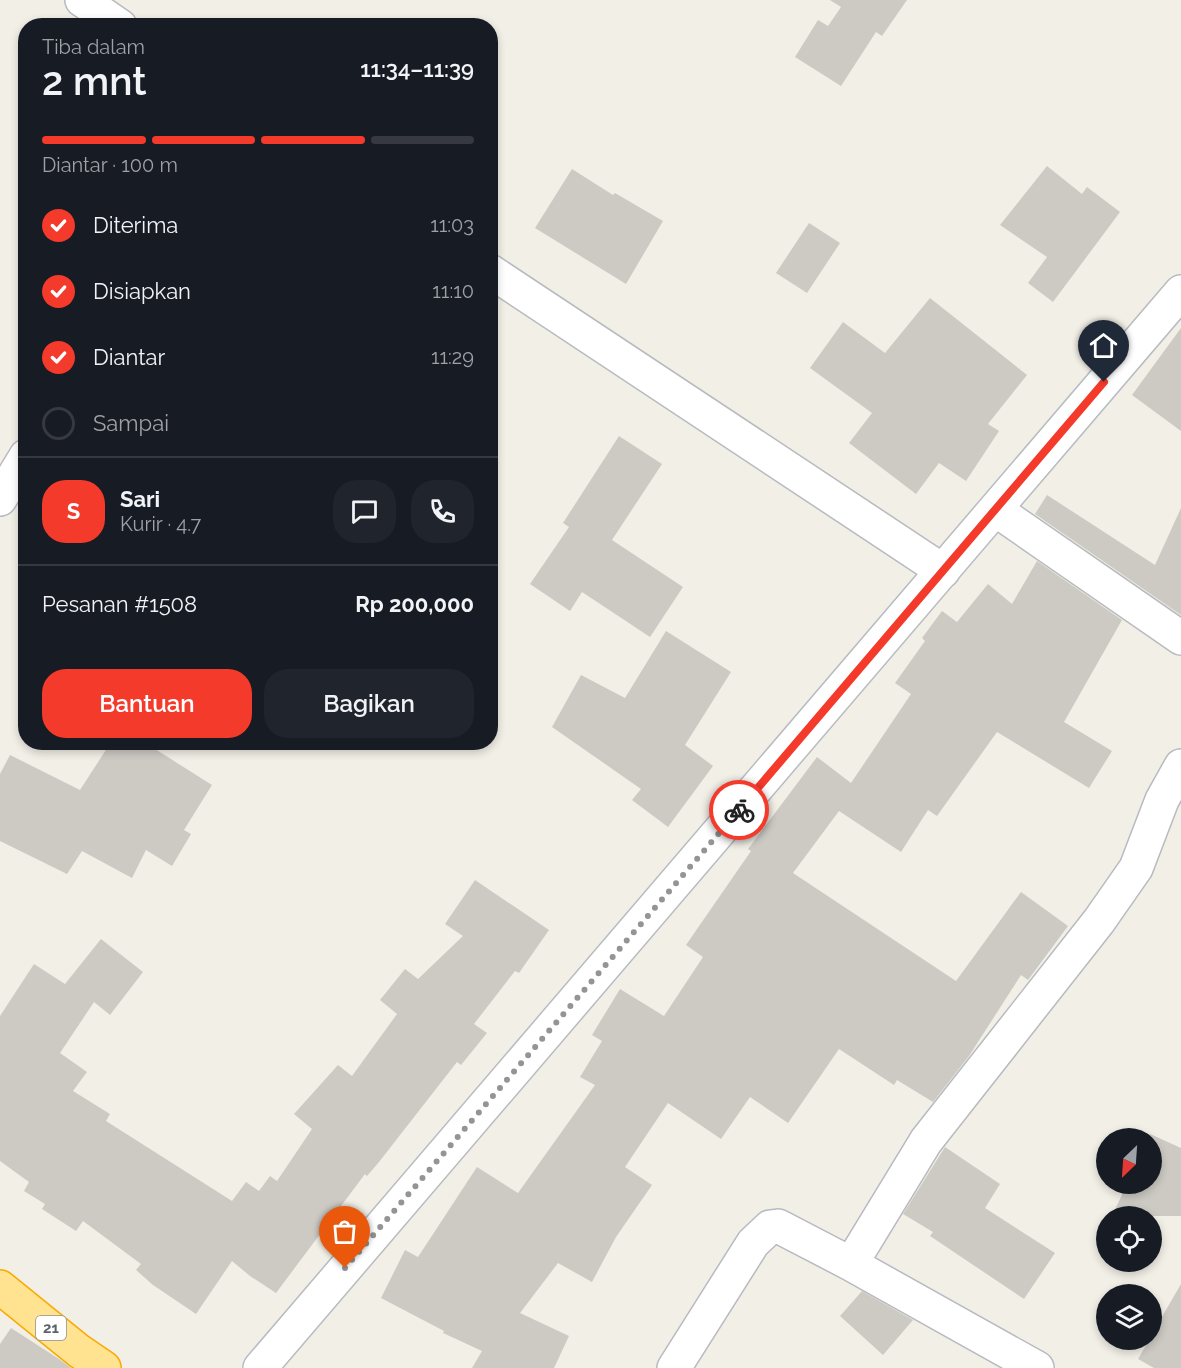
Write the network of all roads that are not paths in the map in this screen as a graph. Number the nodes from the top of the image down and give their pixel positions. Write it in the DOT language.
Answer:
graph roads {
  1 [pos="81,0"];
  2 [pos="108,18"];
  3 [pos="498,276"];
  4 [pos="1181,292"];
  5 [pos="18,469"];
  6 [pos="0,499"];
  7 [pos="996,510"];
  8 [pos="944,571"];
  9 [pos="1181,638"];
  10 [pos="1181,766"];
  11 [pos="851,1264"];
  12 [pos="0,1287"];
  13 [pos="104,1368"];
  14 [pos="260,1368"];
  15 [pos="674,1368"];
  16 [pos="1037,1368"];
  1 -- 2 [label="street"];
  3 -- 8 [label="street"];
  4 -- 7 [label="street"];
  5 -- 6 [label="street"];
  7 -- 8 [label="street"];
  7 -- 9 [label="street"];
  8 -- 14 [label="street"];
  10 -- 11 [label="street"];
  11 -- 15 [label="street"];
  11 -- 16 [label="street"];
  12 -- 13 [label="highway, 21"];
}
